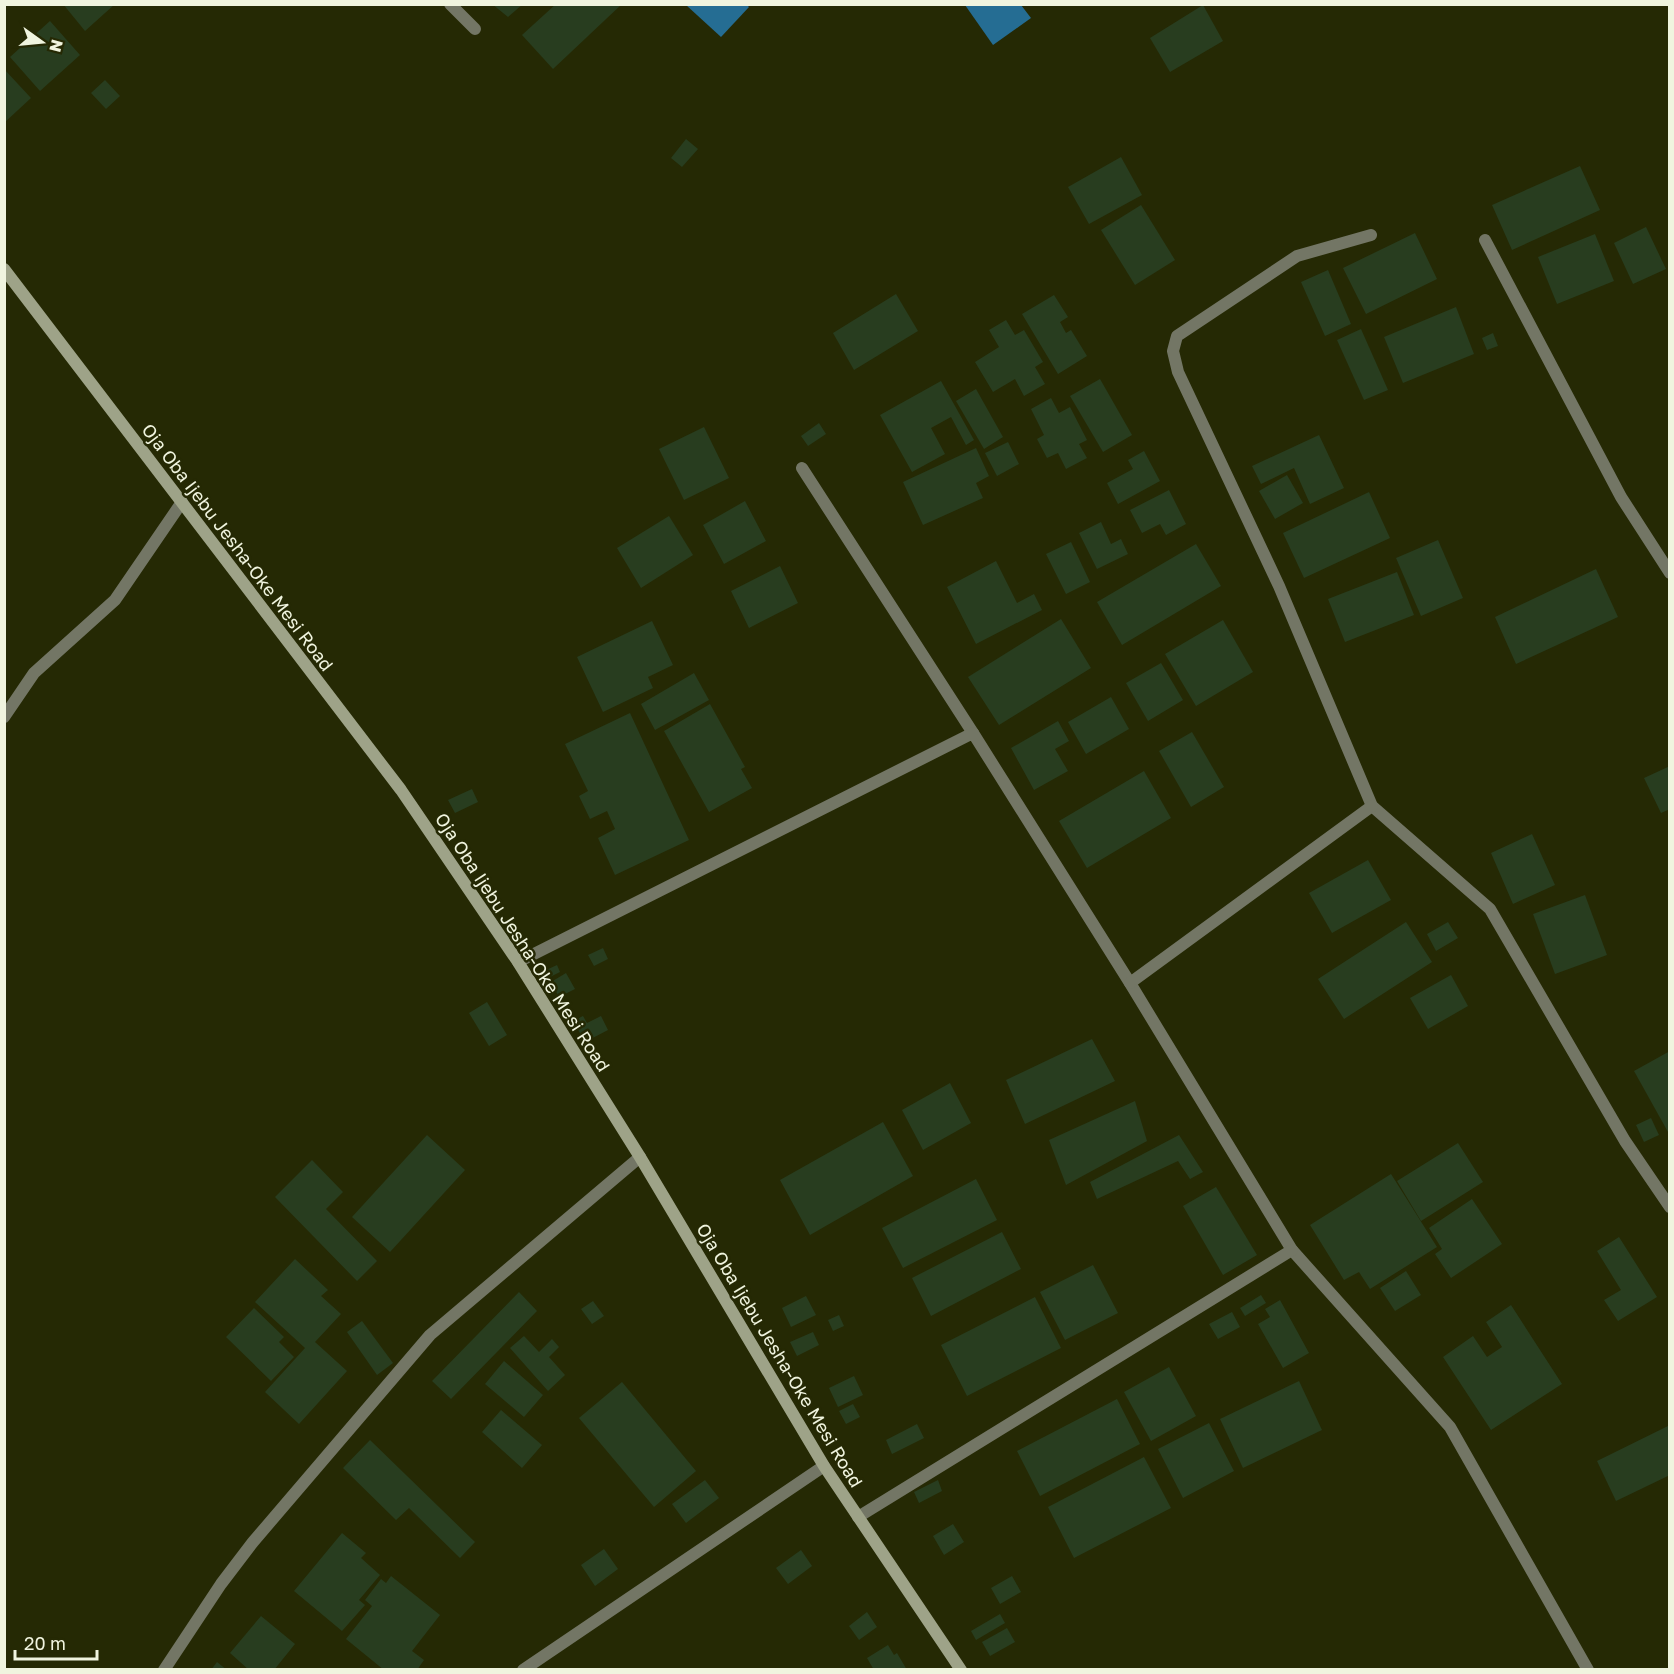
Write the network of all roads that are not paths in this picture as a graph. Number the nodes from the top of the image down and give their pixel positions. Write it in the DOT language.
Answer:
graph roads {
  1 [pos="450,4"];
  2 [pos="475,29"];
  3 [pos="1371,235"];
  4 [pos="1485,240"];
  5 [pos="4,269"];
  6 [pos="801,468"];
  7 [pos="182,502"];
  8 [pos="1670,573"];
  9 [pos="4,717"];
  10 [pos="973,733"];
  11 [pos="1372,806"];
  12 [pos="518,962"];
  13 [pos="1130,983"];
  14 [pos="640,1157"];
  15 [pos="1670,1207"];
  16 [pos="1292,1250"];
  17 [pos="824,1466"];
  18 [pos="858,1517"];
  19 [pos="164,1670"];
  20 [pos="523,1670"];
  21 [pos="961,1670"];
  22 [pos="1588,1670"];
  1 -- 2 [label="street"];
  3 -- 11 [label="street"];
  4 -- 8 [label="street"];
  5 -- 7 [label="main road, Oja Oba Ijebu Jesha-Oke Mesi Road"];
  6 -- 10 [label="street"];
  7 -- 9 [label="street"];
  7 -- 12 [label="main road, Oja Oba Ijebu Jesha-Oke Mesi Road"];
  10 -- 12 [label="street"];
  10 -- 13 [label="street"];
  11 -- 13 [label="street"];
  11 -- 15 [label="street"];
  12 -- 14 [label="main road, Oja Oba Ijebu Jesha-Oke Mesi Road"];
  13 -- 16 [label="street"];
  14 -- 17 [label="main road, Oja Oba Ijebu Jesha-Oke Mesi Road"];
  14 -- 19 [label="street"];
  16 -- 18 [label="street"];
  16 -- 22 [label="street"];
  17 -- 18 [label="main road, Oja Oba Ijebu Jesha-Oke Mesi Road"];
  17 -- 20 [label="street"];
  18 -- 21 [label="main road, Oja Oba Ijebu Jesha-Oke Mesi Road"];
}
